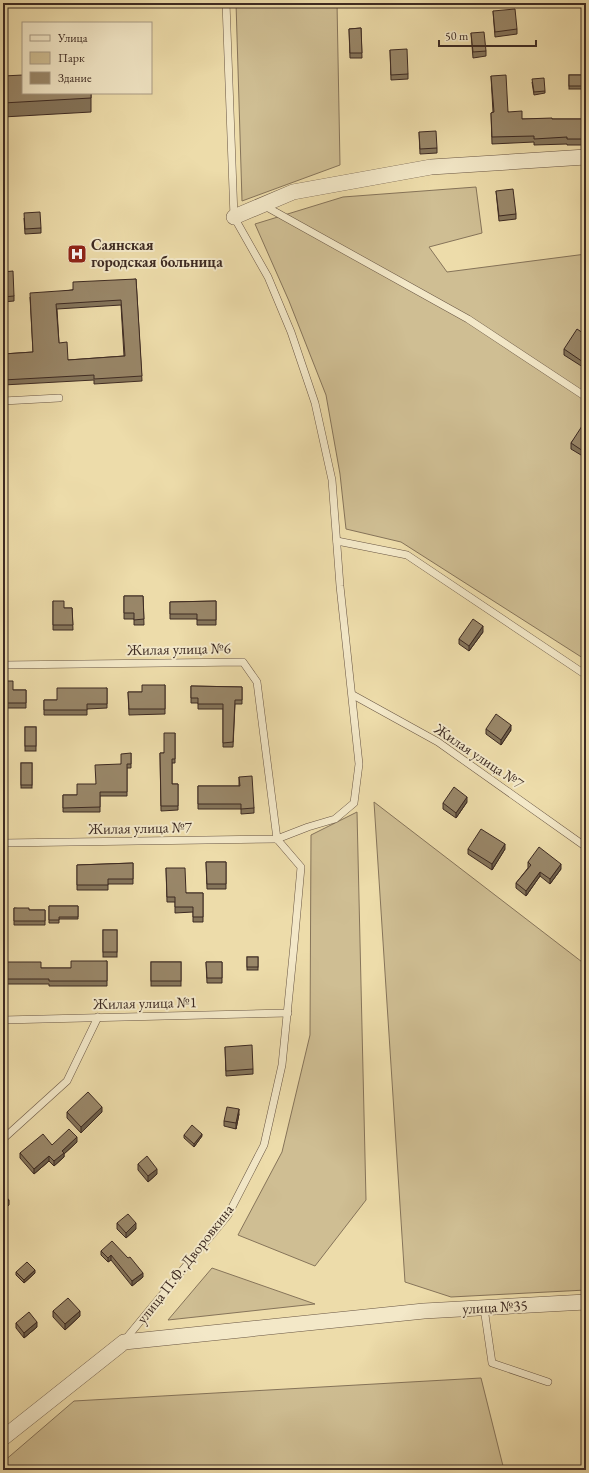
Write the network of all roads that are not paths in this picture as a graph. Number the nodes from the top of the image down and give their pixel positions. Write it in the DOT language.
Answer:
graph roads {
  1 [pos="226,3"];
  2 [pos="586,157"];
  3 [pos="263,205"];
  4 [pos="234,217"];
  5 [pos="586,397"];
  6 [pos="59,398"];
  7 [pos="3,401"];
  8 [pos="337,541"];
  9 [pos="3,665"];
  10 [pos="586,675"];
  11 [pos="352,695"];
  12 [pos="277,839"];
  13 [pos="3,842"];
  14 [pos="586,847"];
  15 [pos="288,1013"];
  16 [pos="98,1017"];
  17 [pos="3,1020"];
  18 [pos="3,1139"];
  19 [pos="586,1302"];
  20 [pos="484,1308"];
  21 [pos="124,1342"];
  22 [pos="548,1382"];
  23 [pos="3,1438"];
  1 -- 4 [label="lane"];
  2 -- 3 [label="street"];
  3 -- 4 [label="street"];
  3 -- 5 [label="lane"];
  4 -- 8 [label="lane"];
  6 -- 7 [label="lane"];
  8 -- 10 [label="lane"];
  8 -- 11 [label="lane"];
  9 -- 12 [label="lane, Жилая улица №6"];
  11 -- 12 [label="lane"];
  11 -- 14 [label="lane, Жилая улица №7"];
  12 -- 13 [label="lane, Жилая улица №7"];
  12 -- 15 [label="lane, улица П.Ф. Дворовкина"];
  15 -- 16 [label="lane, Жилая улица №1"];
  15 -- 21 [label="lane, улица П.Ф. Дворовкина"];
  16 -- 17 [label="lane, Жилая улица №1"];
  16 -- 18 [label="lane"];
  19 -- 20 [label="street, улица №35"];
  20 -- 21 [label="street, улица №35"];
  20 -- 22 [label="lane"];
  21 -- 23 [label="street, улица П.Ф. Дворовкина"];
}
